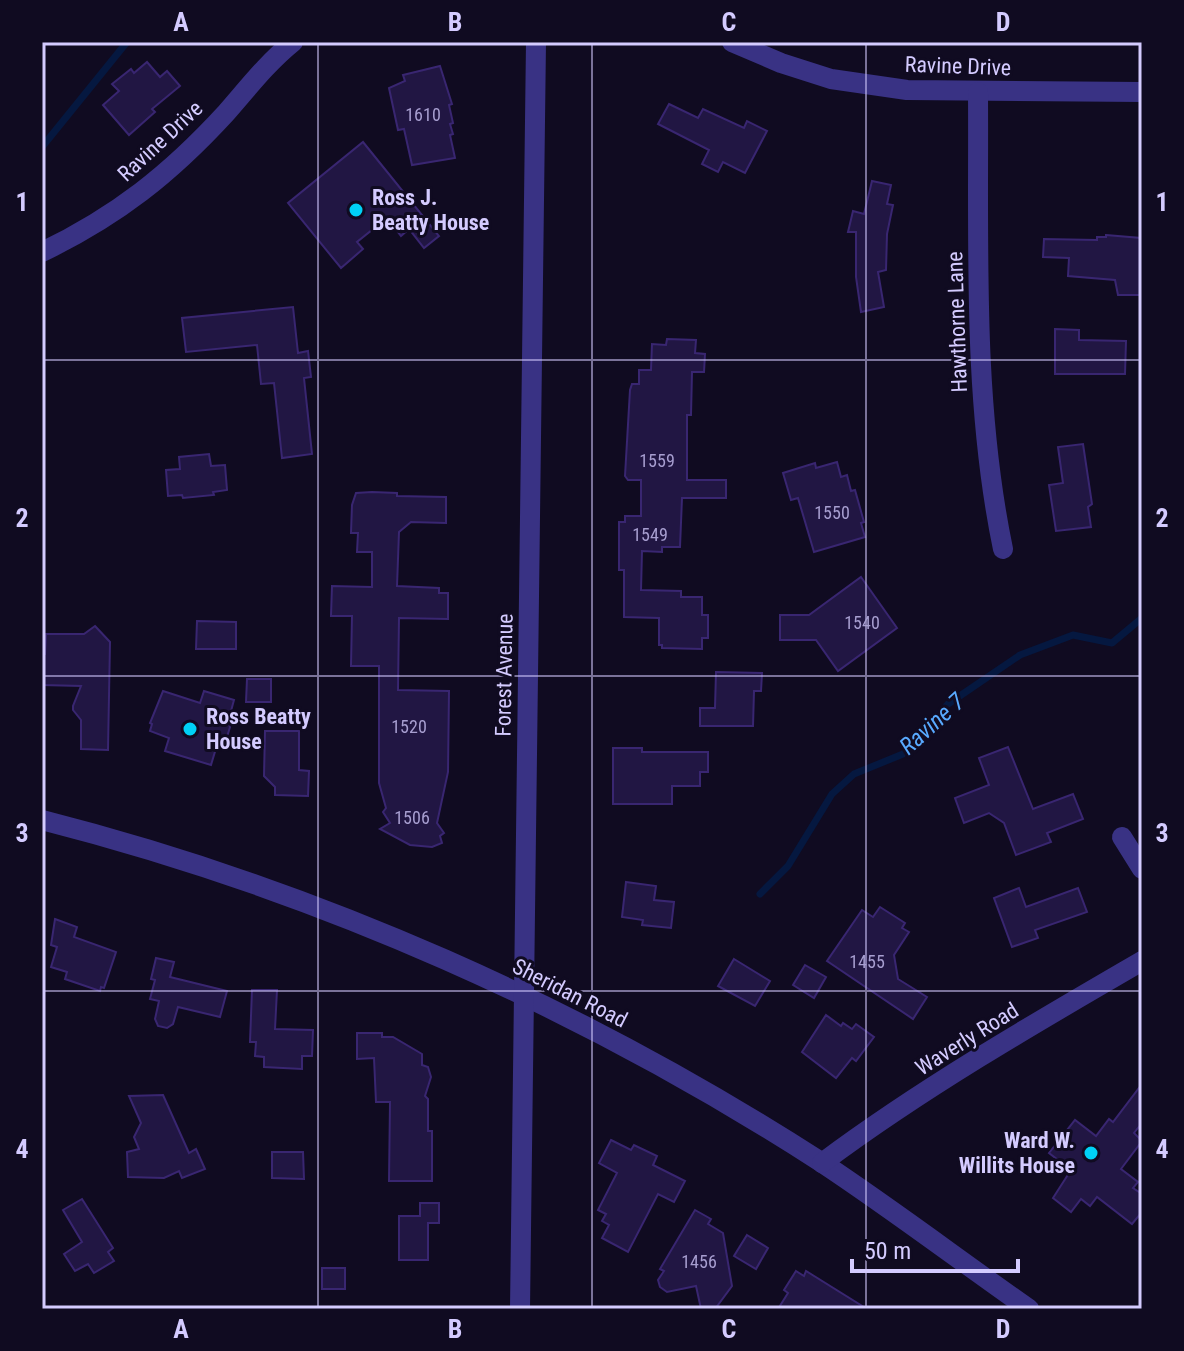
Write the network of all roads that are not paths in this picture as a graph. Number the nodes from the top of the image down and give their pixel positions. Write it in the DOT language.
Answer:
graph roads {
  1 [pos="293,42"];
  2 [pos="536,42"];
  3 [pos="732,42"];
  4 [pos="978,92"];
  5 [pos="1142,92"];
  6 [pos="42,252"];
  7 [pos="1003,549"];
  8 [pos="42,820"];
  9 [pos="1122,837"];
  10 [pos="1142,869"];
  11 [pos="1142,961"];
  12 [pos="524,995"];
  13 [pos="822,1163"];
  14 [pos="520,1309"];
  15 [pos="1029,1309"];
  1 -- 6 [label="street, Ravine Drive"];
  2 -- 12 [label="street, Forest Avenue"];
  3 -- 4 [label="street, Ravine Drive"];
  4 -- 5 [label="street, Ravine Drive"];
  4 -- 7 [label="street, Hawthorne Lane"];
  8 -- 12 [label="street, Sheridan Road"];
  9 -- 10 [label="street"];
  11 -- 13 [label="street, Waverly Road"];
  12 -- 13 [label="street, Sheridan Road"];
  12 -- 14 [label="street, Forest Avenue"];
  13 -- 15 [label="street, Sheridan Road"];
}
